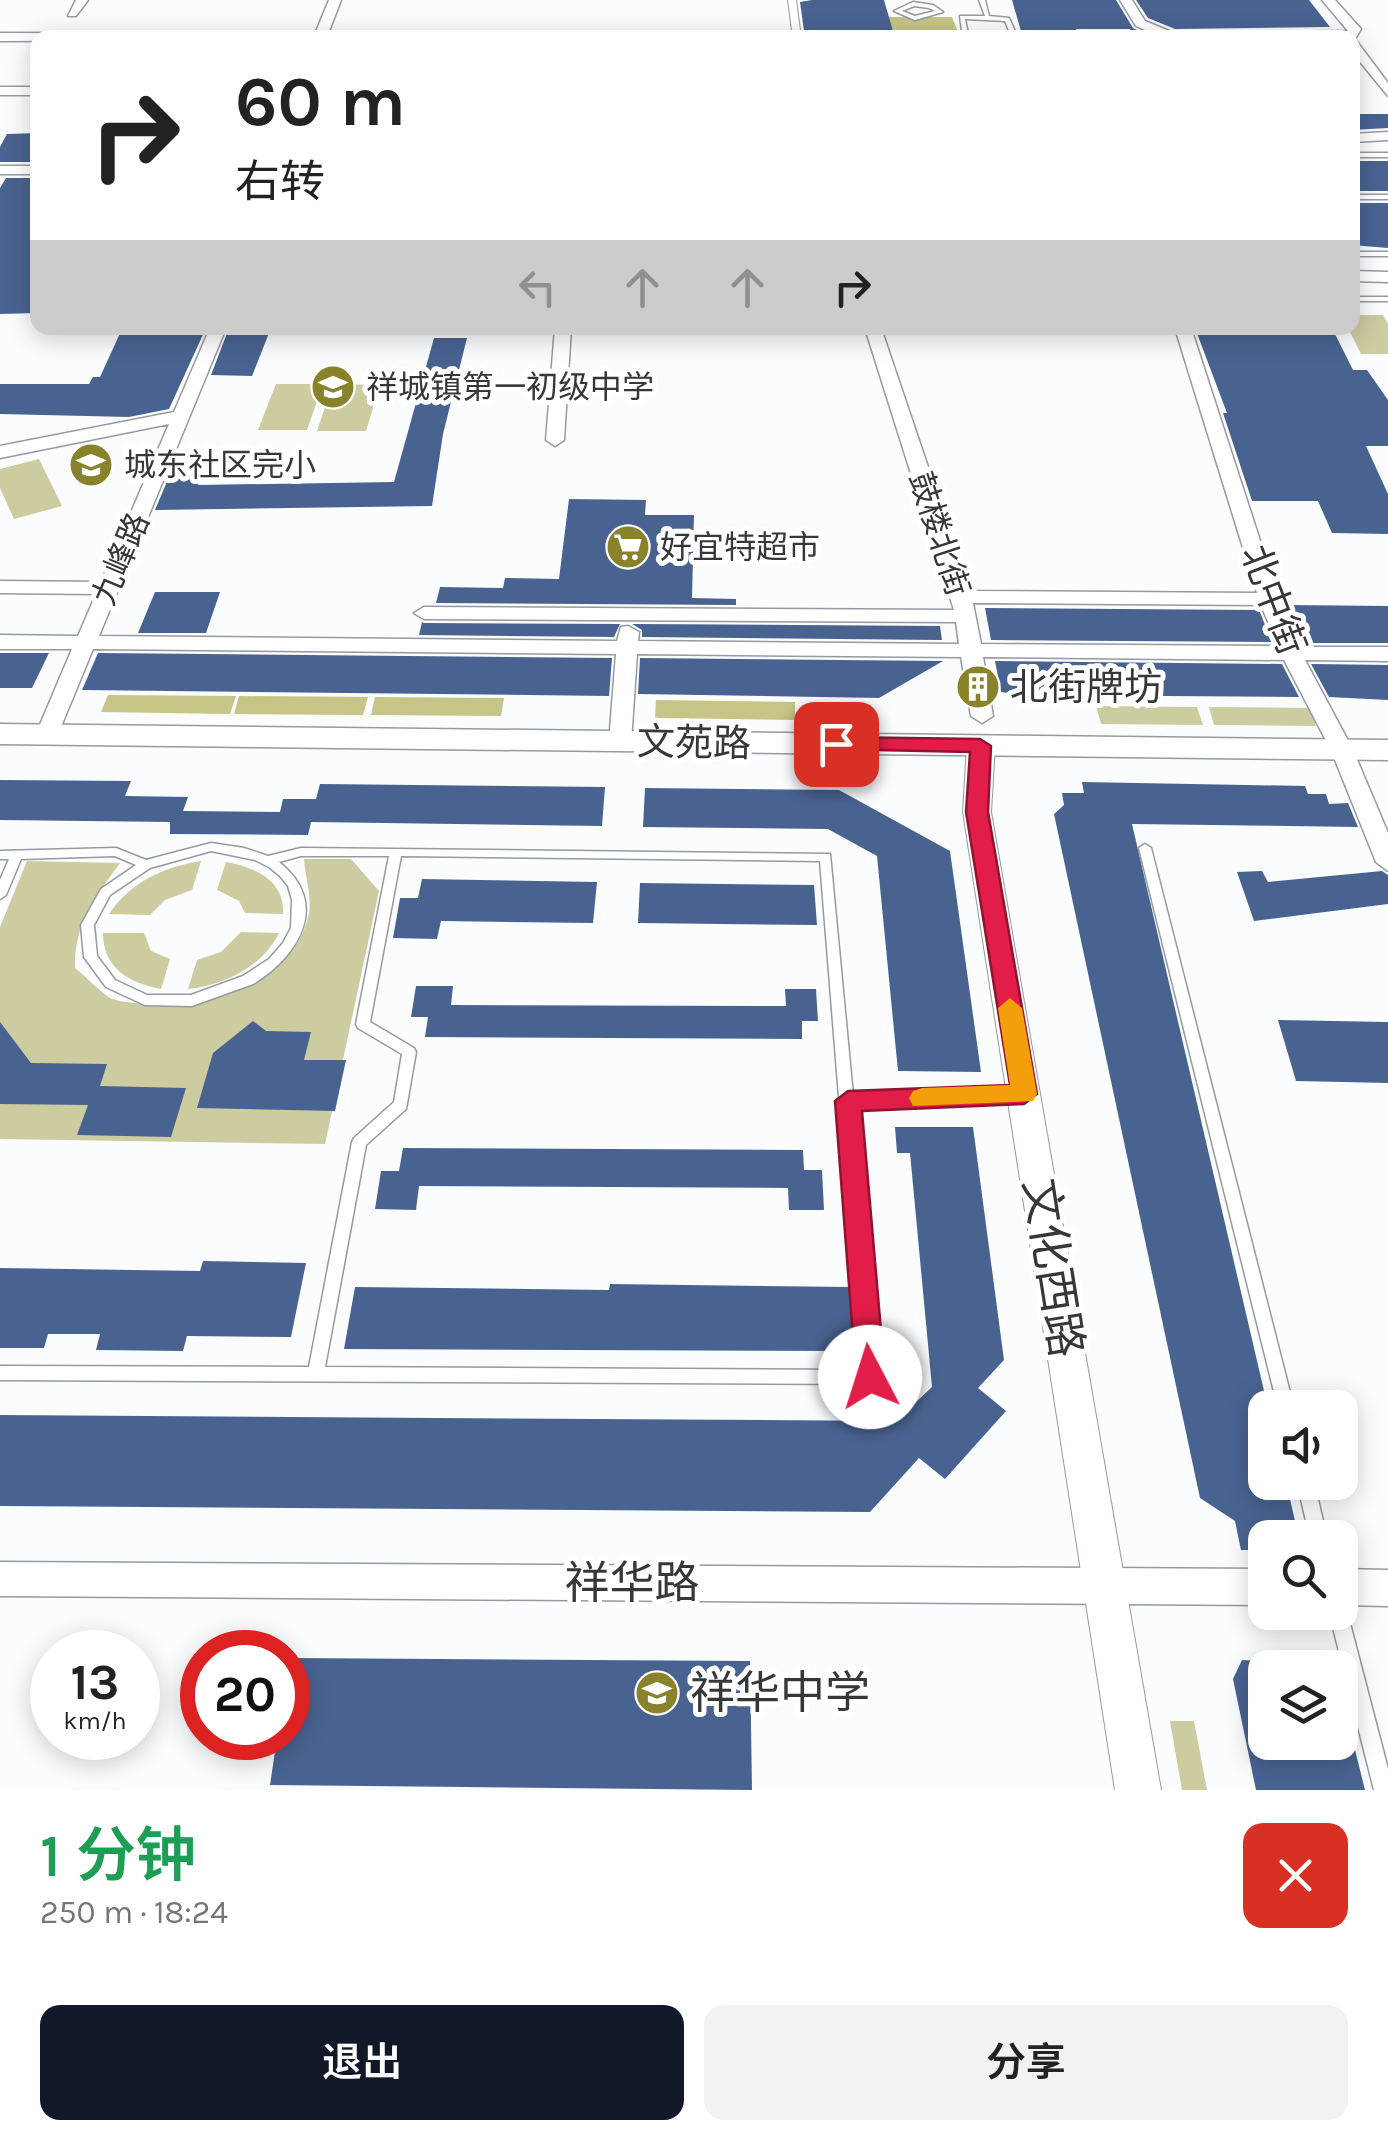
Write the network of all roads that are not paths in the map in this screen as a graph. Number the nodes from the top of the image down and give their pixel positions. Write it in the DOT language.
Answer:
graph roads {
  1 [pos="82,0"];
  2 [pos="335,0"];
  3 [pos="792,0"];
  4 [pos="982,0"];
  5 [pos="1126,0"];
  6 [pos="1328,0"];
  7 [pos="72,13"];
  8 [pos="938,14"];
  9 [pos="988,15"];
  10 [pos="962,17"];
  11 [pos="323,30"];
  12 [pos="796,30"];
  13 [pos="964,30"];
  14 [pos="1012,30"];
  15 [pos="1156,30"];
  16 [pos="1354,30"];
  17 [pos="0,37"];
  18 [pos="30,37"];
  19 [pos="1360,52"];
  20 [pos="0,91"];
  21 [pos="30,91"];
  22 [pos="1388,92"];
  23 [pos="1388,136"];
  24 [pos="1360,138"];
  25 [pos="1360,155"];
  26 [pos="1388,155"];
  27 [pos="0,170"];
  28 [pos="30,170"];
  29 [pos="1360,197"];
  30 [pos="1388,197"];
  31 [pos="1360,254"];
  32 [pos="1388,254"];
  33 [pos="1360,276"];
  34 [pos="1388,277"];
  35 [pos="1360,300"];
  36 [pos="1386,302"];
  37 [pos="215,335"];
  38 [pos="562,335"];
  39 [pos="875,335"];
  40 [pos="1186,335"];
  41 [pos="181,416"];
  42 [pos="554,440"];
  43 [pos="0,452"];
  44 [pos="0,587"];
  45 [pos="109,588"];
  46 [pos="1269,599"];
  47 [pos="964,607"];
  48 [pos="424,613"];
  49 [pos="629,614"];
  50 [pos="0,642"];
  51 [pos="86,642"];
  52 [pos="627,647"];
  53 [pos="971,650"];
  54 [pos="1291,653"];
  55 [pos="1388,654"];
  56 [pos="981,731"];
  57 [pos="0,734"];
  58 [pos="47,734"];
  59 [pos="620,742"];
  60 [pos="1342,750"];
  61 [pos="1388,750"];
  62 [pos="1145,848"];
  63 [pos="396,852"];
  64 [pos="0,856"];
  65 [pos="16,856"];
  66 [pos="270,860"];
  67 [pos="1388,862"];
  68 [pos="144,864"];
  69 [pos="0,895"];
  70 [pos="1024,1094"];
  71 [pos="848,1101"];
  72 [pos="0,1372"];
  73 [pos="316,1374"];
  74 [pos="1281,1390"];
  75 [pos="0,1579"];
  76 [pos="1105,1586"];
  77 [pos="1248,1587"];
  78 [pos="1358,1588"];
  79 [pos="1388,1588"];
  80 [pos="1343,1630"];
  81 [pos="1138,1790"];
  82 [pos="1384,1790"];
  1 -- 7 [label="street"];
  2 -- 11 [label="street"];
  3 -- 12 [label="street"];
  4 -- 9 [label="lane"];
  5 -- 15 [label="street"];
  6 -- 16 [label="street"];
  8 -- 8 [label="lane"];
  8 -- 10 [label="lane"];
  9 -- 10 [label="lane"];
  9 -- 14 [label="lane"];
  10 -- 13 [label="lane"];
  17 -- 18 [label="street"];
  19 -- 22 [label="street"];
  20 -- 21 [label="street"];
  23 -- 24 [label="street"];
  25 -- 26 [label="lane"];
  27 -- 28 [label="street"];
  29 -- 30 [label="lane"];
  31 -- 32 [label="lane"];
  33 -- 34 [label="street"];
  35 -- 36 [label="lane"];
  37 -- 41 [label="street, 九峰路"];
  38 -- 42 [label="street"];
  39 -- 47 [label="street, 鼓楼北街"];
  40 -- 46 [label="street, 北中街"];
  41 -- 43 [label="street"];
  41 -- 45 [label="street, 九峰路"];
  44 -- 45 [label="street"];
  45 -- 51 [label="street, 九峰路"];
  46 -- 47 [label="street"];
  46 -- 54 [label="street, 北中街"];
  47 -- 49 [label="street"];
  47 -- 53 [label="street, 鼓楼北街"];
  48 -- 49 [label="street"];
  49 -- 52 [label="street"];
  50 -- 51 [label="street"];
  51 -- 52 [label="street"];
  51 -- 58 [label="street, 九峰路"];
  52 -- 53 [label="street"];
  52 -- 59 [label="street"];
  53 -- 54 [label="street"];
  53 -- 56 [label="street, 鼓楼北街"];
  54 -- 55 [label="street"];
  54 -- 60 [label="street, 北中街"];
  56 -- 59 [label="main road, 文苑路"];
  56 -- 60 [label="main road, 文苑路"];
  56 -- 70 [label="street, 文化西路"];
  57 -- 58 [label="main road, 文苑路"];
  58 -- 59 [label="main road, 文苑路"];
  60 -- 61 [label="main road, 文苑路"];
  60 -- 67 [label="street, 北中街"];
  62 -- 74 [label="lane"];
  63 -- 66 [label="lane"];
  63 -- 71 [label="lane"];
  63 -- 73 [label="lane"];
  64 -- 65 [label="lane"];
  65 -- 68 [label="lane"];
  65 -- 69 [label="lane"];
  66 -- 68 [label="lane"];
  66 -- 68 [label="lane"];
  70 -- 71 [label="lane"];
  70 -- 76 [label="street, 文化西路"];
  71 -- 73 [label="lane"];
  72 -- 73 [label="lane"];
  75 -- 76 [label="street, 祥华路"];
  76 -- 77 [label="street, 祥华路"];
  76 -- 81 [label="street, 文化西路"];
  78 -- 79 [label="street"];
  80 -- 82 [label="lane"];
}
